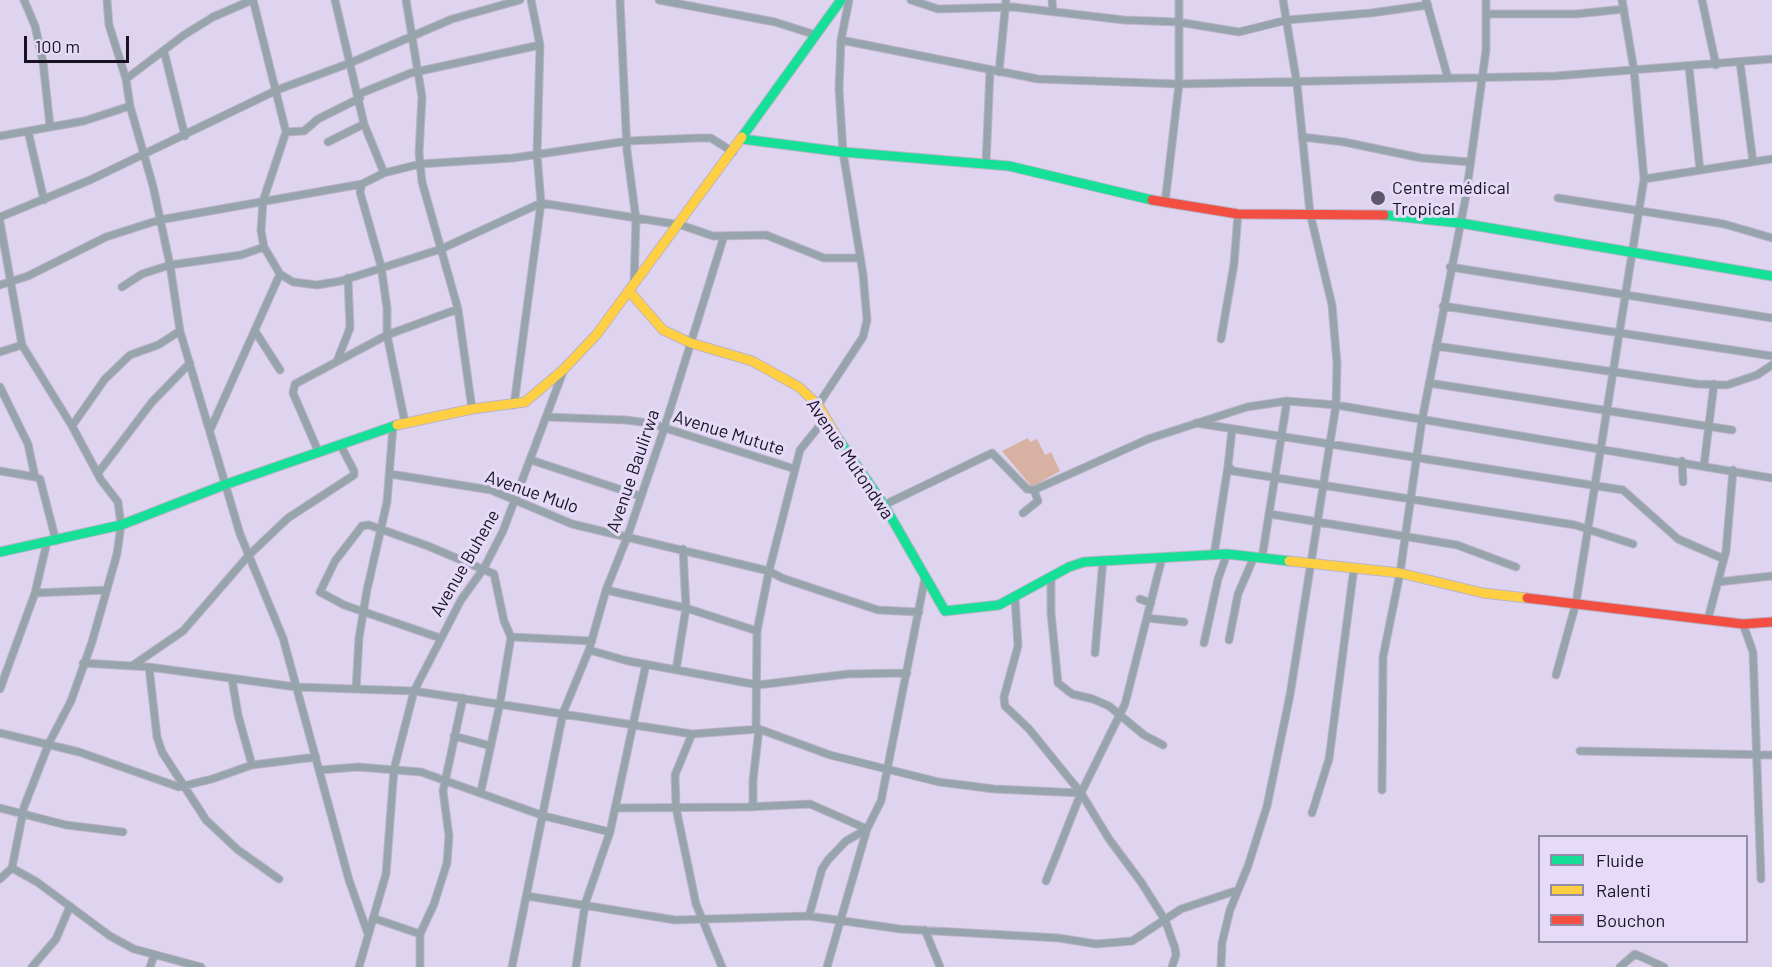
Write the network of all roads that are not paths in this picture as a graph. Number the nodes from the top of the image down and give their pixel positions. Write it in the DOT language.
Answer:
graph roads {
  1 [pos="24,0"];
  2 [pos="107,0"];
  3 [pos="253,0"];
  4 [pos="334,0"];
  5 [pos="406,0"];
  6 [pos="520,0"];
  7 [pos="531,0"];
  8 [pos="620,0"];
  9 [pos="659,0"];
  10 [pos="664,0"];
  11 [pos="842,0"];
  12 [pos="849,0"];
  13 [pos="911,0"];
  14 [pos="1052,0"];
  15 [pos="1179,0"];
  16 [pos="1283,0"];
  17 [pos="1486,0"];
  18 [pos="1622,0"];
  19 [pos="1702,0"];
  20 [pos="1427,2"];
  21 [pos="1006,4"];
  22 [pos="1624,9"];
  23 [pos="1053,11"];
  24 [pos="1487,14"];
  25 [pos="1287,20"];
  26 [pos="1178,22"];
  27 [pos="816,35"];
  28 [pos="411,37"];
  29 [pos="841,40"];
  30 [pos="540,45"];
  31 [pos="164,51"];
  32 [pos="1772,59"];
  33 [pos="1740,62"];
  34 [pos="350,63"];
  35 [pos="1716,65"];
  36 [pos="1689,67"];
  37 [pos="1634,70"];
  38 [pos="990,71"];
  39 [pos="999,72"];
  40 [pos="418,73"];
  41 [pos="1448,78"];
  42 [pos="1481,78"];
  43 [pos="126,79"];
  44 [pos="1179,84"];
  45 [pos="1297,84"];
  46 [pos="277,90"];
  47 [pos="359,96"];
  48 [pos="130,106"];
  49 [pos="364,124"];
  50 [pos="50,126"];
  51 [pos="28,131"];
  52 [pos="286,132"];
  53 [pos="0,136"];
  54 [pos="184,136"];
  55 [pos="1302,137"];
  56 [pos="742,139"];
  57 [pos="628,141"];
  58 [pos="328,142"];
  59 [pos="733,152"];
  60 [pos="843,152"];
  61 [pos="142,154"];
  62 [pos="537,154"];
  63 [pos="1772,159"];
  64 [pos="1470,162"];
  65 [pos="1753,162"];
  66 [pos="420,164"];
  67 [pos="986,164"];
  68 [pos="1700,170"];
  69 [pos="384,173"];
  70 [pos="1644,178"];
  71 [pos="362,184"];
  72 [pos="1558,198"];
  73 [pos="44,200"];
  74 [pos="263,201"];
  75 [pos="541,203"];
  76 [pos="1165,203"];
  77 [pos="1639,209"];
  78 [pos="1310,213"];
  79 [pos="1239,214"];
  80 [pos="0,217"];
  81 [pos="636,219"];
  82 [pos="159,220"];
  83 [pos="0,222"];
  84 [pos="1460,223"];
  85 [pos="681,225"];
  86 [pos="724,236"];
  87 [pos="1772,238"];
  88 [pos="264,247"];
  89 [pos="441,249"];
  90 [pos="1632,250"];
  91 [pos="860,258"];
  92 [pos="170,265"];
  93 [pos="381,266"];
  94 [pos="1450,267"];
  95 [pos="280,274"];
  96 [pos="1772,276"];
  97 [pos="348,278"];
  98 [pos="11,282"];
  99 [pos="0,285"];
  100 [pos="122,287"];
  101 [pos="632,288"];
  102 [pos="1625,294"];
  103 [pos="1443,306"];
  104 [pos="458,309"];
  105 [pos="1772,318"];
  106 [pos="180,331"];
  107 [pos="255,331"];
  108 [pos="1620,332"];
  109 [pos="387,335"];
  110 [pos="1221,339"];
  111 [pos="691,344"];
  112 [pos="22,345"];
  113 [pos="1436,346"];
  114 [pos="0,352"];
  115 [pos="1772,356"];
  116 [pos="337,361"];
  117 [pos="190,363"];
  118 [pos="1772,364"];
  119 [pos="280,370"];
  120 [pos="563,370"];
  121 [pos="1613,371"];
  122 [pos="1429,383"];
  123 [pos="1714,384"];
  124 [pos="0,387"];
  125 [pos="1287,401"];
  126 [pos="514,405"];
  127 [pos="818,405"];
  128 [pos="1336,405"];
  129 [pos="0,409"];
  130 [pos="472,409"];
  131 [pos="11,410"];
  132 [pos="1607,411"];
  133 [pos="546,417"];
  134 [pos="825,419"];
  135 [pos="1422,420"];
  136 [pos="405,423"];
  137 [pos="1196,423"];
  138 [pos="72,426"];
  139 [pos="393,426"];
  140 [pos="1709,426"];
  141 [pos="664,429"];
  142 [pos="209,430"];
  143 [pos="1232,430"];
  144 [pos="1732,430"];
  145 [pos="1281,438"];
  146 [pos="341,446"];
  147 [pos="1330,446"];
  148 [pos="1601,447"];
  149 [pos="319,453"];
  150 [pos="531,459"];
  151 [pos="1417,460"];
  152 [pos="1682,461"];
  153 [pos="1704,465"];
  154 [pos="1228,466"];
  155 [pos="795,470"];
  156 [pos="1733,470"];
  157 [pos="0,471"];
  158 [pos="98,473"];
  159 [pos="390,474"];
  160 [pos="35,477"];
  161 [pos="1276,477"];
  162 [pos="1772,478"];
  163 [pos="1683,482"];
  164 [pos="224,485"];
  165 [pos="1323,485"];
  166 [pos="1593,486"];
  167 [pos="1034,490"];
  168 [pos="640,496"];
  169 [pos="1411,498"];
  170 [pos="516,500"];
  171 [pos="884,505"];
  172 [pos="1023,513"];
  173 [pos="1270,514"];
  174 [pos="1318,522"];
  175 [pos="121,525"];
  176 [pos="1586,530"];
  177 [pos="382,531"];
  178 [pos="628,535"];
  179 [pos="1405,535"];
  180 [pos="52,541"];
  181 [pos="1633,544"];
  182 [pos="683,549"];
  183 [pos="0,552"];
  184 [pos="1227,554"];
  185 [pos="249,555"];
  186 [pos="1214,555"];
  187 [pos="1258,557"];
  188 [pos="1162,558"];
  189 [pos="1724,559"];
  190 [pos="1103,560"];
  191 [pos="1311,563"];
  192 [pos="1516,567"];
  193 [pos="484,568"];
  194 [pos="1354,568"];
  195 [pos="769,570"];
  196 [pos="1400,573"];
  197 [pos="1051,576"];
  198 [pos="1772,576"];
  199 [pos="925,578"];
  200 [pos="1718,582"];
  201 [pos="107,590"];
  202 [pos="606,591"];
  203 [pos="35,594"];
  204 [pos="1015,598"];
  205 [pos="1140,598"];
  206 [pos="1151,603"];
  207 [pos="1576,603"];
  208 [pos="686,608"];
  209 [pos="363,612"];
  210 [pos="919,612"];
  211 [pos="1147,618"];
  212 [pos="1708,619"];
  213 [pos="1184,622"];
  214 [pos="1772,622"];
  215 [pos="1743,624"];
  216 [pos="757,631"];
  217 [pos="511,637"];
  218 [pos="440,638"];
  219 [pos="1229,640"];
  220 [pos="592,641"];
  221 [pos="1204,644"];
  222 [pos="590,650"];
  223 [pos="1095,653"];
  224 [pos="83,663"];
  225 [pos="646,664"];
  226 [pos="132,666"];
  227 [pos="149,667"];
  228 [pos="676,670"];
  229 [pos="907,673"];
  230 [pos="1556,675"];
  231 [pos="232,679"];
  232 [pos="758,685"];
  233 [pos="296,687"];
  234 [pos="0,689"];
  235 [pos="356,689"];
  236 [pos="414,691"];
  237 [pos="463,698"];
  238 [pos="500,703"];
  239 [pos="563,713"];
  240 [pos="1119,716"];
  241 [pos="633,724"];
  242 [pos="758,729"];
  243 [pos="0,733"];
  244 [pos="692,734"];
  245 [pos="454,736"];
  246 [pos="49,743"];
  247 [pos="491,746"];
  248 [pos="1163,746"];
  249 [pos="1580,751"];
  250 [pos="1758,755"];
  251 [pos="1772,755"];
  252 [pos="316,757"];
  253 [pos="252,765"];
  254 [pos="394,769"];
  255 [pos="888,769"];
  256 [pos="320,770"];
  257 [pos="446,779"];
  258 [pos="187,787"];
  259 [pos="1382,790"];
  260 [pos="481,791"];
  261 [pos="1081,793"];
  262 [pos="753,807"];
  263 [pos="0,808"];
  264 [pos="615,808"];
  265 [pos="676,808"];
  266 [pos="1312,813"];
  267 [pos="22,814"];
  268 [pos="544,816"];
  269 [pos="867,829"];
  270 [pos="123,832"];
  271 [pos="610,832"];
  272 [pos="12,868"];
  273 [pos="0,879"];
  274 [pos="279,879"];
  275 [pos="1761,879"];
  276 [pos="1047,881"];
  277 [pos="1238,890"];
  278 [pos="527,896"];
  279 [pos="585,904"];
  280 [pos="70,906"];
  281 [pos="808,916"];
  282 [pos="373,918"];
  283 [pos="701,920"];
  284 [pos="841,920"];
  285 [pos="1165,920"];
  286 [pos="925,930"];
  287 [pos="368,934"];
  288 [pos="420,934"];
  289 [pos="154,956"];
  290 [pos="1173,966"];
  291 [pos="32,967"];
  292 [pos="150,967"];
  293 [pos="201,967"];
  294 [pos="358,967"];
  295 [pos="420,967"];
  296 [pos="512,967"];
  297 [pos="576,967"];
  298 [pos="722,967"];
  299 [pos="827,967"];
  300 [pos="940,967"];
  301 [pos="1221,967"];
  302 [pos="1620,967"];
  303 [pos="1664,967"];
  1 -- 50 [label="street"];
  2 -- 43 [label="street"];
  3 -- 31 [label="street"];
  3 -- 46 [label="street"];
  4 -- 34 [label="street"];
  5 -- 28 [label="street"];
  6 -- 28 [label="street"];
  7 -- 30 [label="street"];
  8 -- 57 [label="street"];
  9 -- 10 [label="street"];
  10 -- 27 [label="street"];
  11 -- 27 [label="street"];
  12 -- 29 [label="street"];
  13 -- 21 [label="street"];
  14 -- 23 [label="street"];
  15 -- 26 [label="street"];
  16 -- 25 [label="street"];
  17 -- 24 [label="street"];
  18 -- 22 [label="street"];
  19 -- 35 [label="street"];
  20 -- 25 [label="street"];
  20 -- 41 [label="street"];
  21 -- 23 [label="street"];
  21 -- 39 [label="street"];
  22 -- 24 [label="street"];
  22 -- 37 [label="street"];
  23 -- 26 [label="street"];
  24 -- 42 [label="street"];
  25 -- 26 [label="street"];
  25 -- 45 [label="street"];
  26 -- 44 [label="street"];
  27 -- 56 [label="street"];
  28 -- 34 [label="street"];
  28 -- 40 [label="street"];
  29 -- 38 [label="street"];
  29 -- 60 [label="street"];
  30 -- 40 [label="street"];
  30 -- 62 [label="street"];
  31 -- 43 [label="street"];
  31 -- 54 [label="street"];
  32 -- 33 [label="street"];
  33 -- 35 [label="street"];
  33 -- 65 [label="street"];
  34 -- 46 [label="street"];
  34 -- 47 [label="street"];
  35 -- 36 [label="street"];
  36 -- 37 [label="street"];
  36 -- 68 [label="street"];
  37 -- 42 [label="street"];
  37 -- 70 [label="street"];
  38 -- 39 [label="street"];
  38 -- 67 [label="street"];
  39 -- 44 [label="street"];
  40 -- 47 [label="street"];
  40 -- 66 [label="street"];
  41 -- 42 [label="street"];
  41 -- 45 [label="street"];
  42 -- 64 [label="street"];
  43 -- 48 [label="street"];
  44 -- 45 [label="street"];
  44 -- 76 [label="street"];
  45 -- 55 [label="street"];
  46 -- 52 [label="street"];
  46 -- 54 [label="street"];
  47 -- 49 [label="street"];
  47 -- 52 [label="street"];
  48 -- 50 [label="street"];
  48 -- 61 [label="street"];
  49 -- 58 [label="street"];
  49 -- 69 [label="street"];
  50 -- 51 [label="street"];
  51 -- 53 [label="street"];
  51 -- 73 [label="street"];
  52 -- 74 [label="street"];
  54 -- 61 [label="street"];
  55 -- 64 [label="street"];
  55 -- 78 [label="street"];
  56 -- 59 [label="street"];
  56 -- 60 [label="street"];
  57 -- 59 [label="street"];
  57 -- 62 [label="street"];
  57 -- 81 [label="street"];
  59 -- 85 [label="street"];
  60 -- 67 [label="street"];
  60 -- 91 [label="street"];
  61 -- 73 [label="street"];
  61 -- 82 [label="street"];
  62 -- 66 [label="street"];
  62 -- 75 [label="street"];
  63 -- 65 [label="street"];
  64 -- 84 [label="street"];
  65 -- 68 [label="street"];
  66 -- 69 [label="street"];
  66 -- 89 [label="street"];
  67 -- 76 [label="street"];
  68 -- 70 [label="street"];
  69 -- 71 [label="street"];
  70 -- 77 [label="street"];
  71 -- 74 [label="street"];
  71 -- 93 [label="street"];
  72 -- 77 [label="street"];
  73 -- 80 [label="street"];
  74 -- 82 [label="street"];
  74 -- 88 [label="street"];
  75 -- 81 [label="street"];
  75 -- 89 [label="street"];
  75 -- 126 [label="street"];
  76 -- 79 [label="street"];
  77 -- 87 [label="street"];
  77 -- 90 [label="street"];
  78 -- 79 [label="street"];
  78 -- 84 [label="street"];
  78 -- 128 [label="street"];
  79 -- 110 [label="street"];
  81 -- 85 [label="street"];
  81 -- 101 [label="street"];
  82 -- 92 [label="street"];
  82 -- 98 [label="street"];
  83 -- 98 [label="street"];
  84 -- 90 [label="street"];
  84 -- 94 [label="street"];
  85 -- 86 [label="street"];
  85 -- 101 [label="street"];
  86 -- 91 [label="street"];
  86 -- 111 [label="street, Avenue Baulirwa"];
  88 -- 92 [label="street"];
  88 -- 95 [label="street"];
  89 -- 93 [label="street"];
  89 -- 104 [label="street"];
  90 -- 96 [label="street"];
  90 -- 102 [label="street"];
  91 -- 127 [label="street"];
  92 -- 100 [label="street"];
  92 -- 106 [label="street"];
  93 -- 97 [label="street"];
  93 -- 109 [label="street"];
  94 -- 102 [label="street"];
  94 -- 103 [label="street"];
  95 -- 97 [label="street"];
  95 -- 107 [label="street"];
  97 -- 116 [label="street"];
  98 -- 99 [label="street"];
  98 -- 112 [label="street"];
  101 -- 111 [label="street, Avenue Mutondwa"];
  101 -- 120 [label="street"];
  102 -- 105 [label="street"];
  102 -- 108 [label="street"];
  103 -- 108 [label="street"];
  103 -- 113 [label="street"];
  104 -- 109 [label="street"];
  104 -- 130 [label="street"];
  106 -- 117 [label="street"];
  106 -- 138 [label="street"];
  107 -- 119 [label="street"];
  107 -- 142 [label="street"];
  108 -- 115 [label="street"];
  108 -- 121 [label="street"];
  109 -- 116 [label="street"];
  109 -- 136 [label="street"];
  111 -- 127 [label="street, Avenue Mutondwa"];
  111 -- 141 [label="street, Avenue Baulirwa"];
  112 -- 114 [label="street"];
  112 -- 138 [label="street"];
  113 -- 121 [label="street"];
  113 -- 122 [label="street"];
  116 -- 149 [label="street"];
  117 -- 142 [label="street"];
  117 -- 158 [label="street"];
  118 -- 123 [label="street"];
  120 -- 126 [label="street"];
  120 -- 133 [label="street, Avenue Buhene"];
  121 -- 123 [label="street"];
  121 -- 132 [label="street"];
  122 -- 132 [label="street"];
  122 -- 135 [label="street"];
  123 -- 140 [label="street"];
  124 -- 131 [label="street"];
  125 -- 128 [label="street"];
  125 -- 137 [label="street"];
  125 -- 145 [label="street"];
  126 -- 130 [label="street"];
  127 -- 134 [label="street, Avenue Mutondwa"];
  128 -- 135 [label="street"];
  128 -- 147 [label="street"];
  129 -- 131 [label="street"];
  130 -- 136 [label="street"];
  131 -- 160 [label="street"];
  132 -- 140 [label="street"];
  132 -- 148 [label="street"];
  133 -- 141 [label="street, Avenue Mutute"];
  133 -- 150 [label="street, Avenue Buhene"];
  134 -- 155 [label="street"];
  134 -- 171 [label="street, Avenue Mutondwa"];
  135 -- 148 [label="street"];
  135 -- 151 [label="street"];
  136 -- 139 [label="street"];
  137 -- 143 [label="street"];
  137 -- 167 [label="street"];
  138 -- 158 [label="street"];
  139 -- 146 [label="street"];
  139 -- 159 [label="street"];
  140 -- 144 [label="street"];
  140 -- 153 [label="street"];
  141 -- 155 [label="street, Avenue Mutute"];
  141 -- 168 [label="street, Avenue Baulirwa"];
  142 -- 164 [label="street"];
  143 -- 145 [label="street"];
  143 -- 154 [label="street"];
  145 -- 147 [label="street"];
  145 -- 161 [label="street"];
  146 -- 149 [label="street"];
  146 -- 185 [label="street"];
  147 -- 151 [label="street"];
  147 -- 165 [label="street"];
  148 -- 152 [label="street"];
  148 -- 166 [label="street"];
  149 -- 164 [label="street"];
  150 -- 168 [label="street"];
  150 -- 170 [label="street, Avenue Buhene"];
  151 -- 166 [label="street"];
  151 -- 169 [label="street"];
  152 -- 153 [label="street"];
  152 -- 163 [label="street"];
  153 -- 156 [label="street"];
  154 -- 161 [label="street"];
  154 -- 186 [label="street"];
  155 -- 195 [label="street"];
  156 -- 162 [label="street"];
  156 -- 189 [label="street"];
  157 -- 160 [label="street"];
  158 -- 175 [label="street"];
  159 -- 170 [label="street, Avenue Mulo"];
  159 -- 177 [label="street"];
  160 -- 180 [label="street"];
  161 -- 165 [label="street"];
  161 -- 173 [label="street"];
  164 -- 175 [label="street"];
  164 -- 185 [label="street"];
  165 -- 169 [label="street"];
  165 -- 174 [label="street"];
  166 -- 176 [label="street"];
  166 -- 189 [label="street"];
  167 -- 171 [label="street"];
  167 -- 172 [label="street"];
  168 -- 178 [label="street, Avenue Baulirwa"];
  169 -- 176 [label="street"];
  169 -- 179 [label="street"];
  170 -- 178 [label="street, Avenue Mulo"];
  170 -- 193 [label="street, Avenue Buhene"];
  171 -- 199 [label="street, Avenue Mutondwa"];
  173 -- 174 [label="street"];
  173 -- 187 [label="street"];
  174 -- 179 [label="street"];
  174 -- 191 [label="street"];
  175 -- 180 [label="street"];
  175 -- 201 [label="street"];
  176 -- 181 [label="street"];
  176 -- 207 [label="street"];
  177 -- 193 [label="street"];
  177 -- 209 [label="street"];
  177 -- 209 [label="street"];
  178 -- 182 [label="street, Avenue Mulo"];
  178 -- 202 [label="street, Avenue Baulirwa"];
  179 -- 192 [label="street"];
  179 -- 196 [label="street"];
  180 -- 183 [label="street"];
  180 -- 203 [label="street"];
  182 -- 195 [label="street, Avenue Mulo"];
  182 -- 208 [label="street"];
  184 -- 186 [label="street"];
  184 -- 187 [label="street"];
  184 -- 221 [label="street"];
  185 -- 226 [label="street"];
  185 -- 233 [label="street"];
  186 -- 188 [label="street"];
  187 -- 191 [label="street"];
  187 -- 219 [label="street"];
  188 -- 190 [label="street"];
  188 -- 206 [label="street"];
  189 -- 200 [label="street"];
  190 -- 197 [label="street"];
  190 -- 223 [label="street"];
  191 -- 194 [label="street"];
  191 -- 277 [label="street"];
  193 -- 217 [label="street"];
  193 -- 218 [label="street, Avenue Buhene"];
  194 -- 196 [label="street"];
  194 -- 266 [label="street"];
  195 -- 210 [label="street, Avenue Mulo"];
  195 -- 216 [label="street"];
  196 -- 207 [label="street"];
  196 -- 259 [label="street"];
  197 -- 204 [label="street"];
  197 -- 240 [label="street"];
  198 -- 200 [label="street"];
  199 -- 204 [label="street, Avenue Mutondwa"];
  199 -- 210 [label="street"];
  200 -- 212 [label="street"];
  201 -- 203 [label="street"];
  201 -- 224 [label="street"];
  202 -- 208 [label="street"];
  202 -- 220 [label="street, Avenue Baulirwa"];
  203 -- 234 [label="street"];
  204 -- 261 [label="street"];
  205 -- 206 [label="street"];
  206 -- 211 [label="street"];
  207 -- 212 [label="street"];
  207 -- 230 [label="street"];
  208 -- 216 [label="street"];
  208 -- 228 [label="street"];
  209 -- 218 [label="street"];
  209 -- 235 [label="street"];
  210 -- 229 [label="street"];
  211 -- 213 [label="street"];
  211 -- 240 [label="street"];
  212 -- 215 [label="street"];
  214 -- 215 [label="street"];
  215 -- 250 [label="street"];
  216 -- 232 [label="street"];
  217 -- 220 [label="street"];
  217 -- 238 [label="street"];
  218 -- 236 [label="street, Avenue Buhene"];
  220 -- 222 [label="street, Avenue Baulirwa"];
  222 -- 225 [label="street"];
  222 -- 239 [label="street, Avenue Baulirwa"];
  224 -- 226 [label="street"];
  224 -- 246 [label="street"];
  225 -- 228 [label="street"];
  225 -- 241 [label="street"];
  226 -- 227 [label="street"];
  227 -- 231 [label="street"];
  227 -- 258 [label="street"];
  228 -- 232 [label="street"];
  229 -- 232 [label="street"];
  229 -- 255 [label="street"];
  231 -- 233 [label="street"];
  231 -- 253 [label="street"];
  232 -- 242 [label="street"];
  233 -- 235 [label="street"];
  233 -- 252 [label="street"];
  235 -- 236 [label="street"];
  236 -- 237 [label="street"];
  236 -- 254 [label="street, Avenue Buhene"];
  237 -- 238 [label="street"];
  237 -- 245 [label="street"];
  238 -- 239 [label="street"];
  238 -- 247 [label="street"];
  239 -- 241 [label="street"];
  239 -- 268 [label="street, Avenue Baulirwa"];
  240 -- 248 [label="street"];
  240 -- 261 [label="street"];
  241 -- 244 [label="street"];
  241 -- 264 [label="street"];
  242 -- 244 [label="street"];
  242 -- 255 [label="street"];
  242 -- 262 [label="street"];
  243 -- 246 [label="street"];
  244 -- 265 [label="street"];
  245 -- 247 [label="street"];
  245 -- 257 [label="street"];
  246 -- 258 [label="street"];
  246 -- 267 [label="street"];
  247 -- 260 [label="street"];
  249 -- 250 [label="street"];
  250 -- 251 [label="street"];
  250 -- 275 [label="street"];
  252 -- 253 [label="street"];
  252 -- 256 [label="street"];
  253 -- 258 [label="street"];
  254 -- 256 [label="street"];
  254 -- 257 [label="street"];
  254 -- 282 [label="street, Avenue Buhene"];
  255 -- 261 [label="street"];
  255 -- 269 [label="street"];
  256 -- 287 [label="street"];
  257 -- 260 [label="street"];
  257 -- 288 [label="street"];
  258 -- 274 [label="street"];
  260 -- 268 [label="street"];
  261 -- 276 [label="street"];
  261 -- 285 [label="street"];
  262 -- 265 [label="street"];
  262 -- 269 [label="street"];
  263 -- 267 [label="street"];
  264 -- 265 [label="street"];
  264 -- 271 [label="street"];
  265 -- 283 [label="street"];
  267 -- 270 [label="street"];
  267 -- 272 [label="street"];
  268 -- 271 [label="street"];
  268 -- 278 [label="street, Avenue Baulirwa"];
  269 -- 281 [label="street"];
  269 -- 284 [label="street"];
  271 -- 279 [label="street"];
  272 -- 273 [label="street"];
  272 -- 280 [label="street"];
  277 -- 285 [label="street"];
  277 -- 301 [label="street"];
  278 -- 279 [label="street"];
  278 -- 296 [label="street, Avenue Baulirwa"];
  279 -- 283 [label="street"];
  279 -- 297 [label="street"];
  280 -- 289 [label="street"];
  280 -- 291 [label="street"];
  281 -- 283 [label="street"];
  281 -- 284 [label="street"];
  282 -- 287 [label="street, Avenue Buhene"];
  282 -- 288 [label="street"];
  283 -- 298 [label="street"];
  284 -- 286 [label="street"];
  284 -- 299 [label="street"];
  285 -- 286 [label="street"];
  285 -- 290 [label="street"];
  286 -- 300 [label="street"];
  287 -- 294 [label="street, Avenue Buhene"];
  288 -- 295 [label="street"];
  289 -- 292 [label="street"];
  289 -- 293 [label="street"];
  302 -- 303 [label="street"];
}
